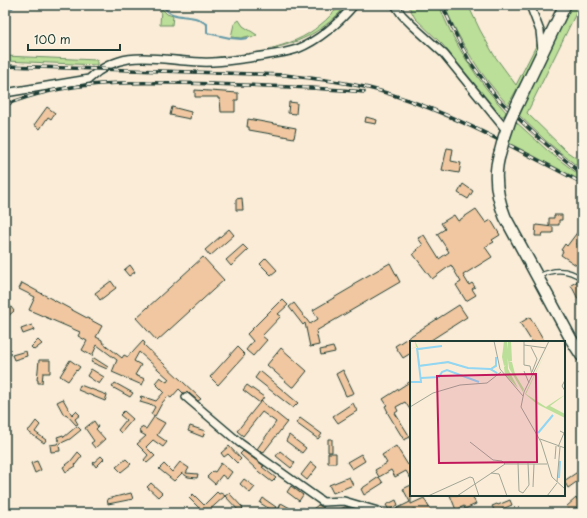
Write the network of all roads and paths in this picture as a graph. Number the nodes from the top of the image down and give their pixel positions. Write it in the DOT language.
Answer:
graph roads {
  1 [pos="354,5"];
  2 [pos="395,5"];
  3 [pos="530,5"];
  4 [pos="565,5"];
  5 [pos="542,52"];
  6 [pos="5,93"];
  7 [pos="507,130"];
  8 [pos="538,277"];
  9 [pos="582,279"];
  10 [pos="582,356"];
  11 [pos="186,397"];
  12 [pos="380,513"];
  1 -- 6 [label="street"];
  2 -- 7 [label="street"];
  3 -- 5 [label="street"];
  4 -- 5 [label="main road"];
  5 -- 7 [label="main road, bridge"];
  7 -- 8 [label="main road, bridge"];
  8 -- 9 [label="lane"];
  8 -- 10 [label="main road"];
  11 -- 12 [label="street"];
}
